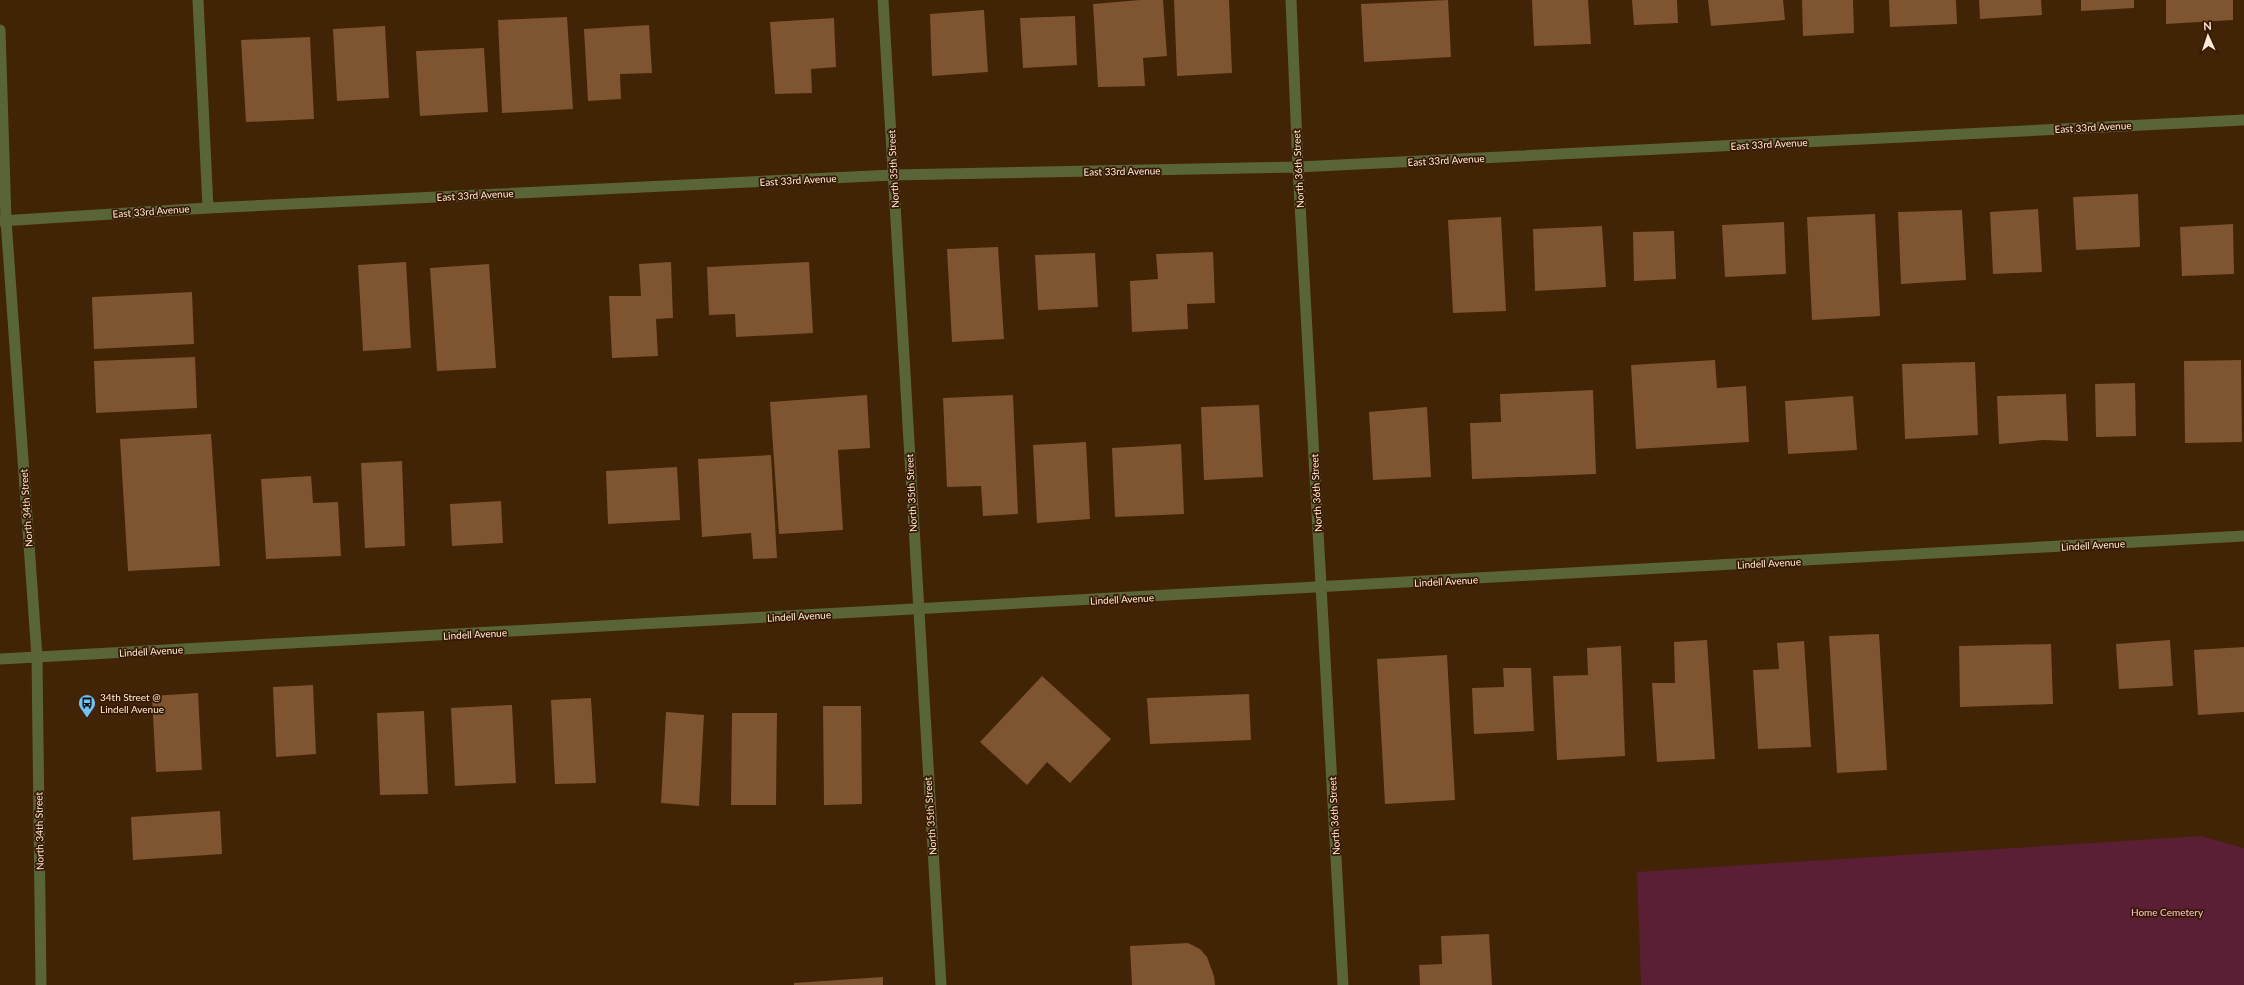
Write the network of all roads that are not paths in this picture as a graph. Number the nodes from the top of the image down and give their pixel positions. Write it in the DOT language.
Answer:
graph roads {
  1 [pos="198,0"];
  2 [pos="883,0"];
  3 [pos="1291,0"];
  4 [pos="0,30"];
  5 [pos="2244,120"];
  6 [pos="1298,167"];
  7 [pos="893,175"];
  8 [pos="208,208"];
  9 [pos="3,221"];
  10 [pos="2244,536"];
  11 [pos="1322,588"];
  12 [pos="918,610"];
  13 [pos="37,657"];
  14 [pos="0,659"];
  15 [pos="41,985"];
  16 [pos="941,985"];
  17 [pos="1343,985"];
  1 -- 8 [label="street"];
  2 -- 7 [label="street, North 35th Street"];
  3 -- 6 [label="street, North 36th Street"];
  4 -- 9 [label="street, North 34th Street"];
  5 -- 6 [label="street, East 33rd Avenue"];
  6 -- 7 [label="street, East 33rd Avenue"];
  6 -- 11 [label="street, North 36th Street"];
  7 -- 8 [label="street, East 33rd Avenue"];
  7 -- 12 [label="street, North 35th Street"];
  8 -- 9 [label="street, East 33rd Avenue"];
  9 -- 13 [label="street, North 34th Street"];
  10 -- 11 [label="street, Lindell Avenue"];
  11 -- 12 [label="street, Lindell Avenue"];
  11 -- 17 [label="street, North 36th Street"];
  12 -- 13 [label="street, Lindell Avenue"];
  12 -- 16 [label="street, North 35th Street"];
  13 -- 14 [label="street, Lindell Avenue"];
  13 -- 15 [label="street, North 34th Street"];
}
